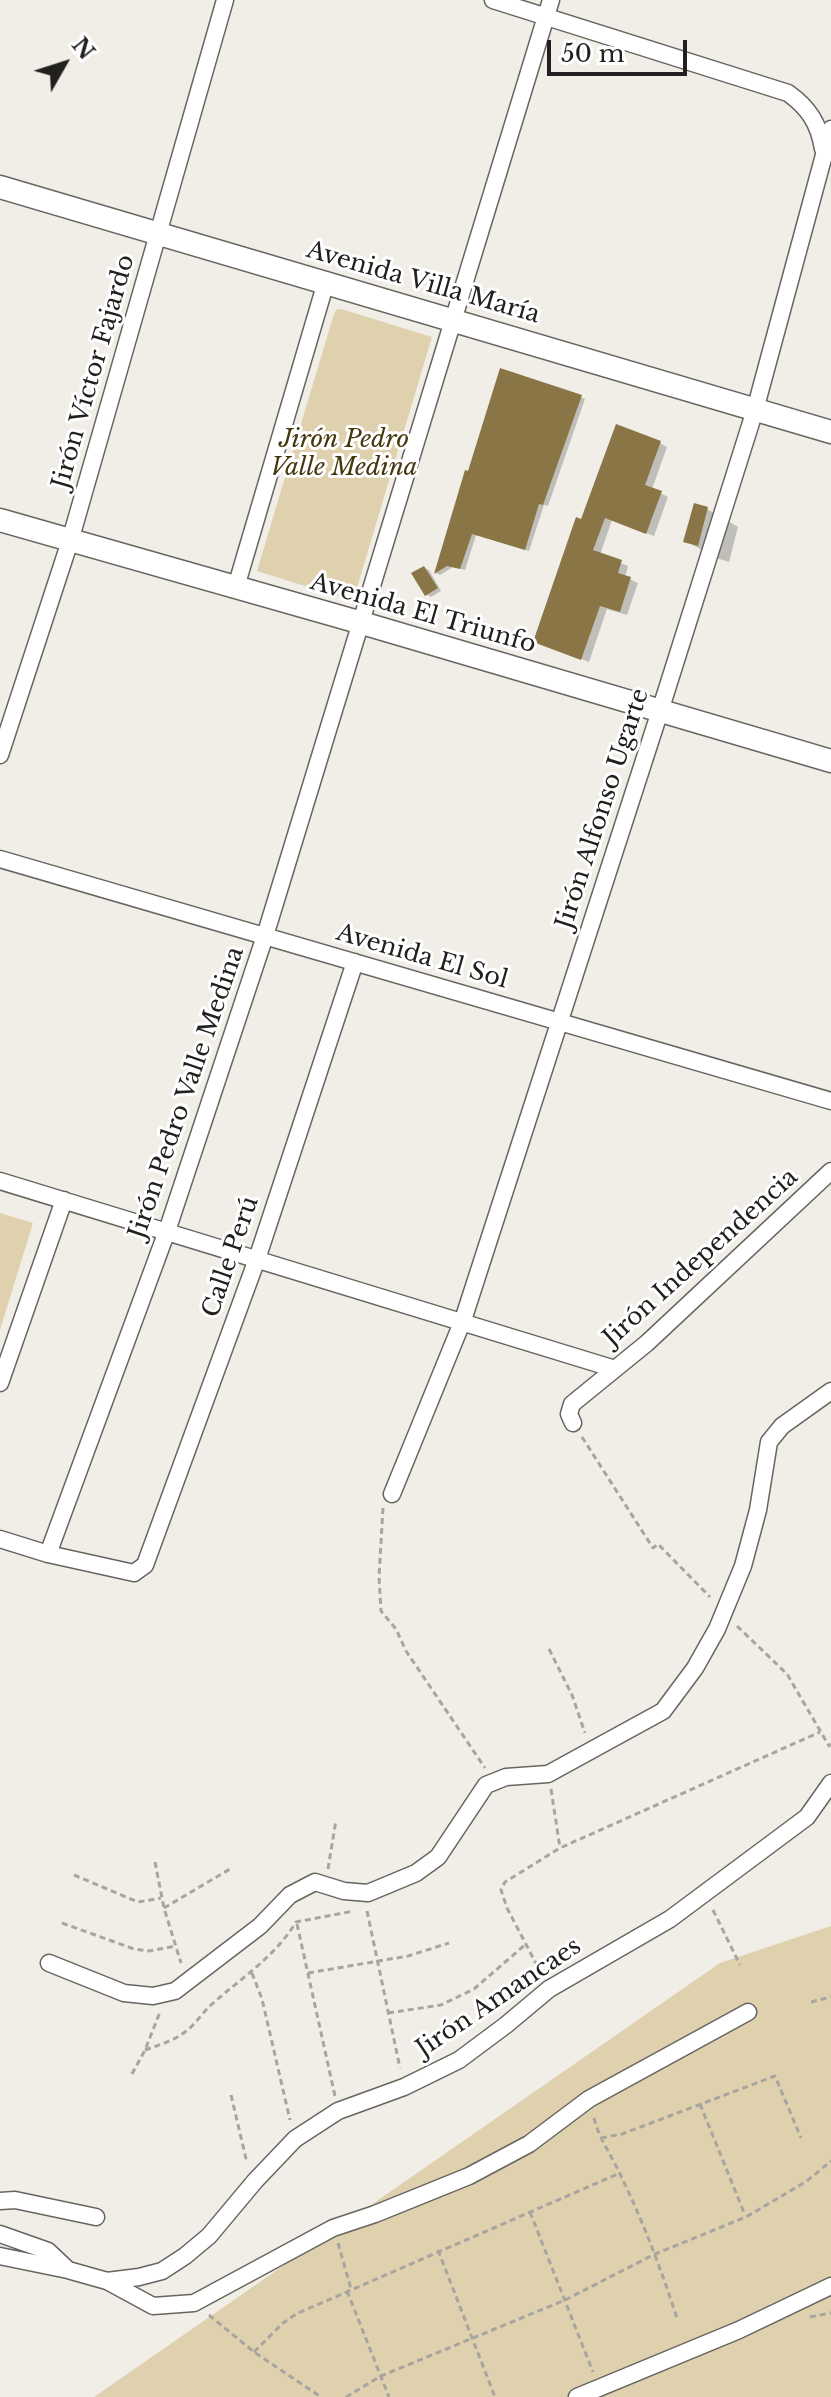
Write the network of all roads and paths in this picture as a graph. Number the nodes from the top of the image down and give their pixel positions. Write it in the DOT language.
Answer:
graph roads {
  1 [pos="225,0"];
  2 [pos="493,0"];
  3 [pos="549,8"];
  4 [pos="831,129"];
  5 [pos="823,150"];
  6 [pos="0,187"];
  7 [pos="160,233"];
  8 [pos="326,282"];
  9 [pos="455,320"];
  10 [pos="755,410"];
  11 [pos="831,432"];
  12 [pos="0,520"];
  13 [pos="70,541"];
  14 [pos="236,587"];
  15 [pos="362,623"];
  16 [pos="660,711"];
  17 [pos="0,755"];
  18 [pos="831,761"];
  19 [pos="0,859"];
  20 [pos="265,936"];
  21 [pos="355,962"];
  22 [pos="559,1022"];
  23 [pos="831,1101"];
  24 [pos="831,1171"];
  25 [pos="0,1181"];
  26 [pos="64,1200"];
  27 [pos="167,1231"];
  28 [pos="257,1259"];
  29 [pos="463,1320"];
  30 [pos="615,1369"];
  31 [pos="0,1383"];
  32 [pos="831,1391"];
  33 [pos="573,1423"];
  34 [pos="392,1494"];
  35 [pos="0,1539"];
  36 [pos="48,1554"];
  37 [pos="724,1613"];
  38 [pos="549,1649"];
  39 [pos="820,1732"];
  40 [pos="831,1744"];
  41 [pos="591,1752"];
  42 [pos="548,1774"];
  43 [pos="494,1781"];
  44 [pos="831,1783"];
  45 [pos="336,1820"];
  46 [pos="560,1848"];
  47 [pos="155,1862"];
  48 [pos="230,1869"];
  49 [pos="74,1875"];
  50 [pos="315,1882"];
  51 [pos="704,1893"];
  52 [pos="162,1898"];
  53 [pos="164,1908"];
  54 [pos="296,1922"];
  55 [pos="62,1923"];
  56 [pos="449,1943"];
  57 [pos="526,1944"];
  58 [pos="176,1946"];
  59 [pos="377,1959"];
  60 [pos="49,1963"];
  61 [pos="740,1965"];
  62 [pos="251,1973"];
  63 [pos="308,1973"];
  64 [pos="181,1986"];
  65 [pos="549,1989"];
  66 [pos="831,1997"];
  67 [pos="811,2002"];
  68 [pos="748,2012"];
  69 [pos="388,2013"];
  70 [pos="145,2050"];
  71 [pos="132,2074"];
  72 [pos="404,2087"];
  73 [pos="231,2095"];
  74 [pos="589,2099"];
  75 [pos="700,2104"];
  76 [pos="338,2111"];
  77 [pos="601,2138"];
  78 [pos="801,2138"];
  79 [pos="295,2139"];
  80 [pos="831,2161"];
  81 [pos="620,2173"];
  82 [pos="255,2181"];
  83 [pos="0,2201"];
  84 [pos="530,2212"];
  85 [pos="96,2217"];
  86 [pos="746,2217"];
  87 [pos="333,2228"];
  88 [pos="0,2234"];
  89 [pos="438,2250"];
  90 [pos="655,2254"];
  91 [pos="0,2256"];
  92 [pos="68,2270"];
  93 [pos="107,2281"];
  94 [pos="831,2286"];
  95 [pos="349,2290"];
  96 [pos="565,2300"];
  97 [pos="194,2303"];
  98 [pos="677,2318"];
  99 [pos="473,2339"];
  100 [pos="254,2352"];
  101 [pos="381,2376"];
  102 [pos="599,2387"];
  103 [pos="321,2397"];
  104 [pos="346,2397"];
  105 [pos="389,2397"];
  106 [pos="495,2397"];
  107 [pos="577,2397"];
  1 -- 7 [label="street, Jirón Víctor Fajardo"];
  2 -- 3 [label="street"];
  3 -- 5 [label="street"];
  3 -- 9 [label="street, Jirón Pedro Valle Medina"];
  4 -- 5 [label="street, Jirón Alfonso Ugarte"];
  5 -- 10 [label="street, Jirón Alfonso Ugarte"];
  6 -- 7 [label="main road, Avenida Villa María"];
  7 -- 8 [label="main road, Avenida Villa María"];
  7 -- 13 [label="street, Jirón Víctor Fajardo"];
  8 -- 9 [label="main road, Avenida Villa María"];
  8 -- 14 [label="street"];
  9 -- 10 [label="main road, Avenida Villa María"];
  9 -- 15 [label="street, Jirón Pedro Valle Medina"];
  10 -- 11 [label="main road, Avenida Villa María"];
  10 -- 16 [label="street, Jirón Alfonso Ugarte"];
  12 -- 13 [label="main road, Avenida El Triunfo"];
  13 -- 14 [label="main road, Avenida El Triunfo"];
  13 -- 17 [label="street, Jirón Víctor Fajardo"];
  14 -- 15 [label="main road, Avenida El Triunfo"];
  15 -- 16 [label="main road, Avenida El Triunfo"];
  15 -- 20 [label="street, Jirón Pedro Valle Medina"];
  16 -- 18 [label="main road, Avenida El Triunfo"];
  16 -- 22 [label="street, Jirón Alfonso Ugarte"];
  19 -- 20 [label="street, Avenida El Sol"];
  20 -- 21 [label="street, Avenida El Sol"];
  20 -- 27 [label="street, Jirón Pedro Valle Medina"];
  21 -- 22 [label="street, Avenida El Sol"];
  21 -- 28 [label="street, Calle Perú"];
  22 -- 23 [label="street, Avenida El Sol"];
  22 -- 29 [label="street, Jirón Alfonso Ugarte"];
  24 -- 30 [label="street, Jirón Independencia"];
  25 -- 26 [label="street, Jirón Independencia"];
  26 -- 27 [label="street, Jirón Independencia"];
  26 -- 31 [label="street"];
  27 -- 28 [label="street, Jirón Independencia"];
  27 -- 36 [label="street, Jirón Pedro Valle Medina"];
  28 -- 29 [label="street, Jirón Independencia"];
  28 -- 36 [label="street, Calle Perú"];
  29 -- 30 [label="street, Jirón Independencia"];
  29 -- 34 [label="street, Jirón Alfonso Ugarte"];
  30 -- 33 [label="street"];
  32 -- 37 [label="street"];
  33 -- 37 [label="path"];
  34 -- 43 [label="path"];
  35 -- 36 [label="street"];
  37 -- 39 [label="path"];
  37 -- 41 [label="street"];
  38 -- 41 [label="path"];
  39 -- 40 [label="path"];
  39 -- 46 [label="path"];
  41 -- 42 [label="street"];
  42 -- 43 [label="street"];
  42 -- 46 [label="path"];
  43 -- 50 [label="street"];
  44 -- 51 [label="street, Jirón Amancaes"];
  45 -- 50 [label="path"];
  46 -- 57 [label="path"];
  47 -- 52 [label="path"];
  48 -- 53 [label="path"];
  49 -- 52 [label="path"];
  50 -- 64 [label="street"];
  51 -- 61 [label="path"];
  51 -- 65 [label="street, Jirón Amancaes"];
  52 -- 53 [label="path"];
  53 -- 58 [label="path"];
  54 -- 59 [label="path"];
  54 -- 62 [label="path"];
  54 -- 63 [label="path"];
  55 -- 58 [label="path"];
  56 -- 59 [label="path"];
  57 -- 65 [label="path"];
  57 -- 69 [label="path"];
  58 -- 64 [label="path"];
  59 -- 63 [label="path"];
  59 -- 69 [label="path"];
  60 -- 64 [label="street"];
  62 -- 70 [label="path"];
  62 -- 79 [label="path"];
  63 -- 76 [label="path"];
  64 -- 70 [label="path"];
  65 -- 72 [label="street, Jirón Amancaes"];
  66 -- 67 [label="path"];
  68 -- 74 [label="street"];
  69 -- 72 [label="path"];
  70 -- 71 [label="path"];
  72 -- 76 [label="street, Jirón Amancaes"];
  73 -- 82 [label="path"];
  74 -- 77 [label="path"];
  74 -- 87 [label="street"];
  75 -- 77 [label="path"];
  75 -- 78 [label="path"];
  75 -- 86 [label="path"];
  76 -- 79 [label="street, Jirón Amancaes"];
  77 -- 81 [label="path"];
  79 -- 82 [label="street, Jirón Amancaes"];
  80 -- 86 [label="path"];
  81 -- 84 [label="path"];
  81 -- 90 [label="path"];
  82 -- 93 [label="street, Jirón Amancaes"];
  83 -- 85 [label="street"];
  84 -- 89 [label="path"];
  84 -- 96 [label="path"];
  86 -- 90 [label="path"];
  87 -- 95 [label="path"];
  87 -- 97 [label="street"];
  88 -- 92 [label="street"];
  89 -- 95 [label="path"];
  89 -- 99 [label="path"];
  90 -- 96 [label="path"];
  90 -- 98 [label="path"];
  91 -- 92 [label="street"];
  92 -- 93 [label="street"];
  93 -- 97 [label="street"];
  94 -- 102 [label="street"];
  95 -- 100 [label="path"];
  95 -- 101 [label="path"];
  96 -- 99 [label="path"];
  96 -- 102 [label="path"];
  97 -- 100 [label="path"];
  99 -- 101 [label="path"];
  99 -- 106 [label="path"];
  100 -- 103 [label="path"];
  101 -- 104 [label="path"];
  101 -- 105 [label="path"];
  102 -- 107 [label="street"];
}
